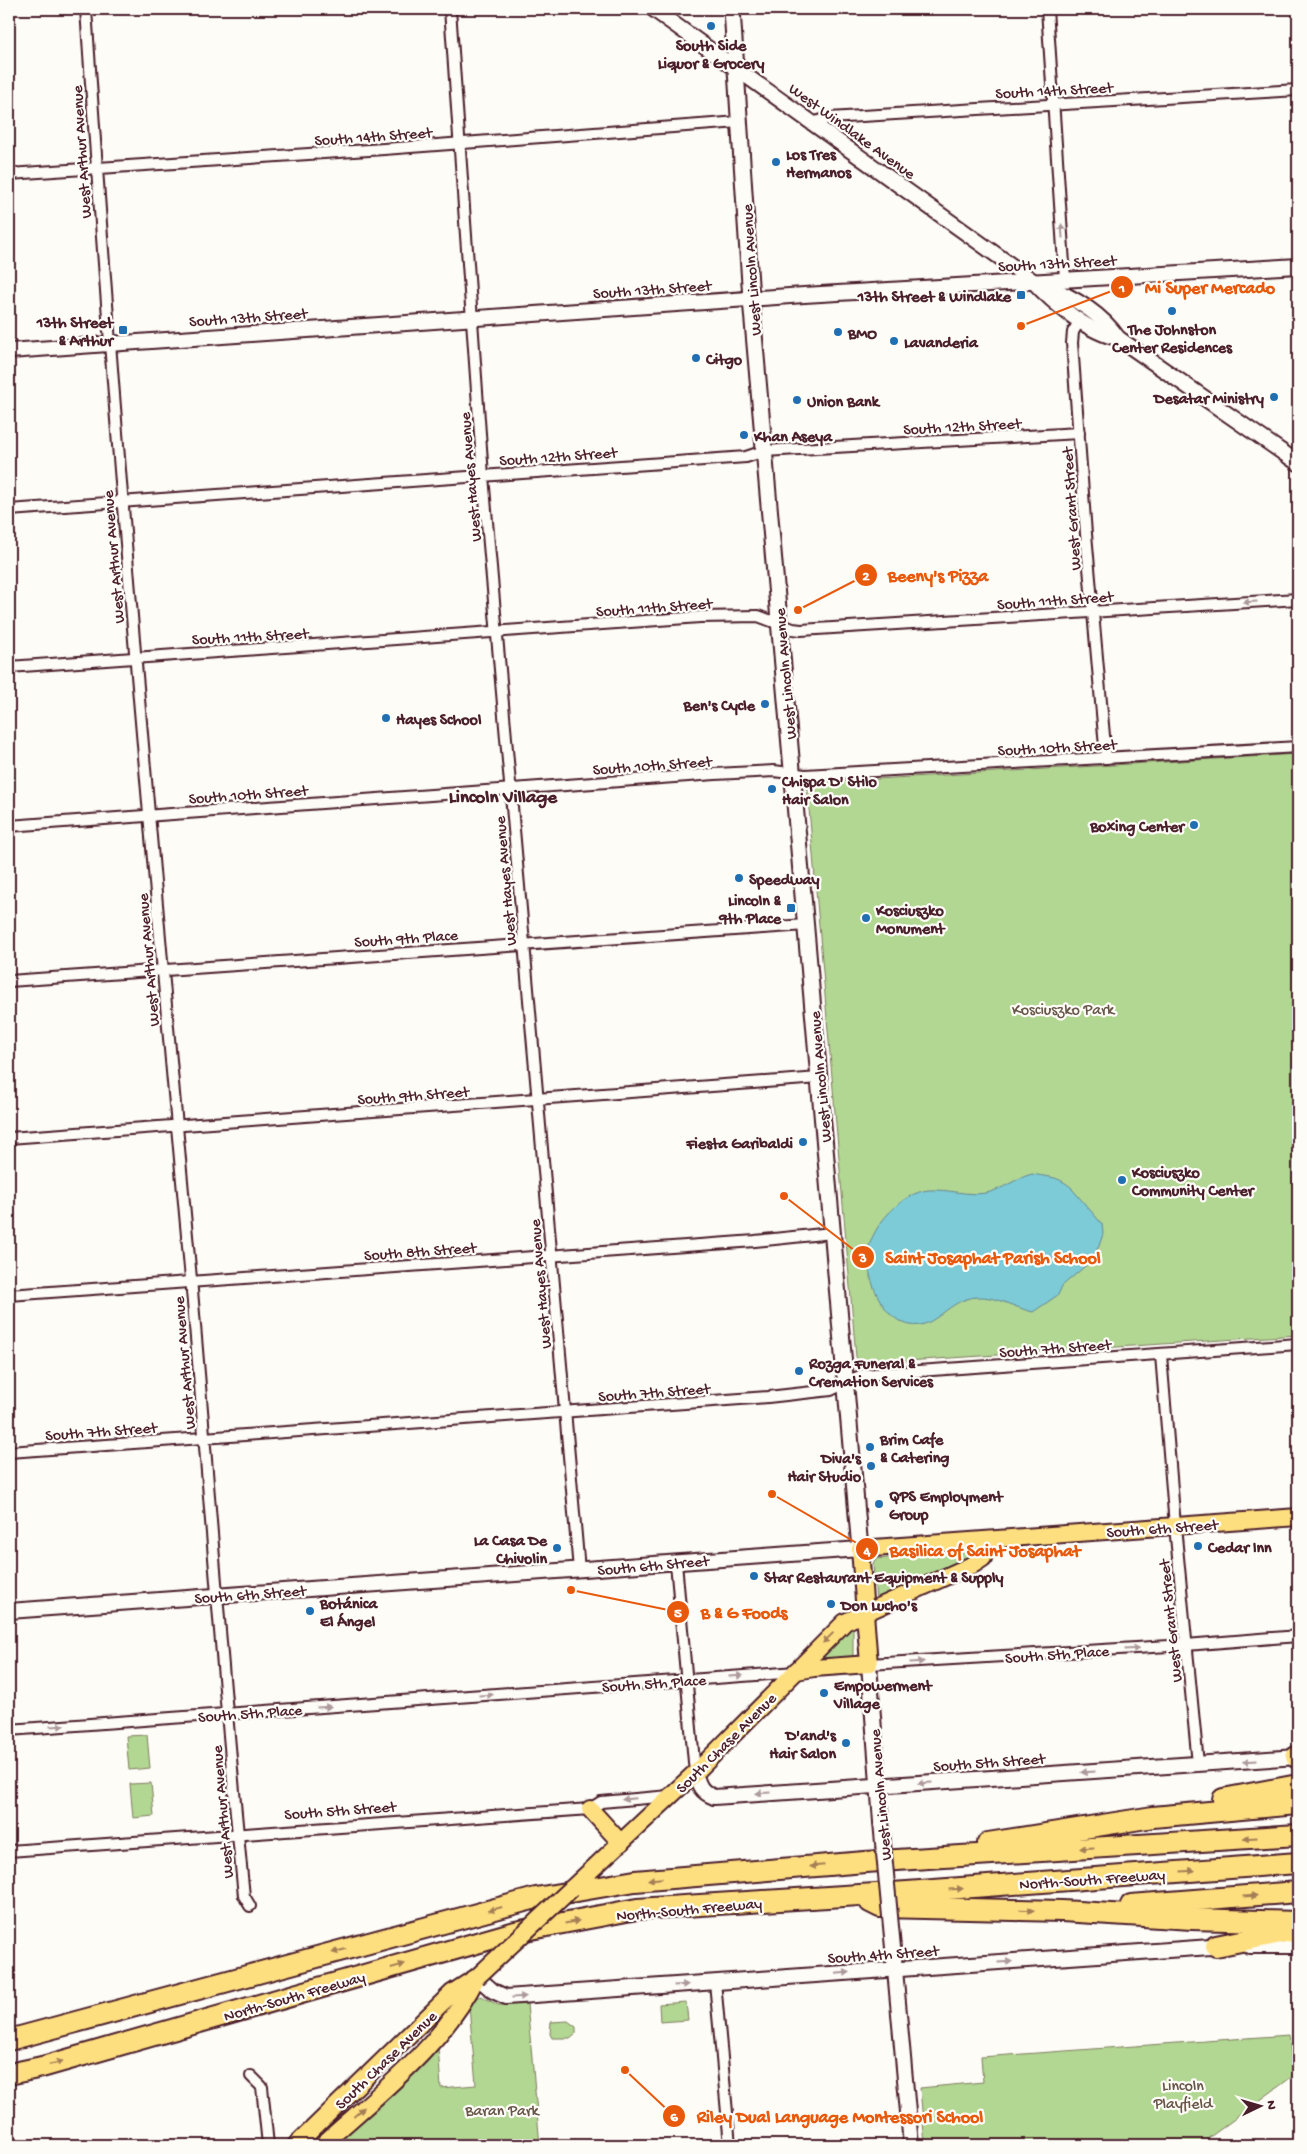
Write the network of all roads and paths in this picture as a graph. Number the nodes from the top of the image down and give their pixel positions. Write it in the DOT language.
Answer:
graph roads {
  1 [pos="86,9"];
  2 [pos="450,9"];
  3 [pos="653,9"];
  4 [pos="732,9"];
  5 [pos="1047,9"];
  6 [pos="736,68"];
  7 [pos="1298,90"];
  8 [pos="1053,104"];
  9 [pos="739,122"];
  10 [pos="812,123"];
  11 [pos="459,144"];
  12 [pos="97,168"];
  13 [pos="9,174"];
  14 [pos="1298,266"];
  15 [pos="1065,279"];
  16 [pos="1033,281"];
  17 [pos="751,299"];
  18 [pos="472,318"];
  19 [pos="1080,320"];
  20 [pos="1118,338"];
  21 [pos="109,344"];
  22 [pos="9,351"];
  23 [pos="1079,433"];
  24 [pos="764,451"];
  25 [pos="1298,463"];
  26 [pos="483,476"];
  27 [pos="122,502"];
  28 [pos="9,510"];
  29 [pos="1298,599"];
  30 [pos="1093,612"];
  31 [pos="779,624"];
  32 [pos="497,632"];
  33 [pos="136,657"];
  34 [pos="9,667"];
  35 [pos="1298,747"];
  36 [pos="1106,758"];
  37 [pos="792,774"];
  38 [pos="511,789"];
  39 [pos="150,816"];
  40 [pos="9,826"];
  41 [pos="806,925"];
  42 [pos="524,944"];
  43 [pos="163,970"];
  44 [pos="9,981"];
  45 [pos="819,1078"];
  46 [pos="537,1100"];
  47 [pos="177,1126"];
  48 [pos="9,1138"];
  49 [pos="832,1233"];
  50 [pos="552,1255"];
  51 [pos="191,1282"];
  52 [pos="9,1295"];
  53 [pos="1298,1344"];
  54 [pos="1161,1355"];
  55 [pos="845,1383"];
  56 [pos="566,1412"];
  57 [pos="204,1438"];
  58 [pos="9,1452"];
  59 [pos="1298,1518"];
  60 [pos="1174,1526"];
  61 [pos="986,1540"];
  62 [pos="860,1549"];
  63 [pos="676,1563"];
  64 [pos="579,1570"];
  65 [pos="217,1595"];
  66 [pos="9,1611"];
  67 [pos="865,1612"];
  68 [pos="1298,1636"];
  69 [pos="1186,1645"];
  70 [pos="868,1664"];
  71 [pos="796,1672"];
  72 [pos="687,1679"];
  73 [pos="226,1714"];
  74 [pos="9,1730"];
  75 [pos="1297,1757"];
  76 [pos="1198,1764"];
  77 [pos="695,1773"];
  78 [pos="1298,1784"];
  79 [pos="878,1786"];
  80 [pos="671,1796"];
  81 [pos="1298,1804"];
  82 [pos="590,1809"];
  83 [pos="1153,1817"];
  84 [pos="238,1834"];
  85 [pos="1298,1835"];
  86 [pos="621,1843"];
  87 [pos="9,1851"];
  88 [pos="866,1862"];
  89 [pos="1298,1863"];
  90 [pos="1298,1892"];
  91 [pos="857,1896"];
  92 [pos="250,1906"];
  93 [pos="1062,1911"];
  94 [pos="1298,1922"];
  95 [pos="1298,1927"];
  96 [pos="1216,1946"];
  97 [pos="1298,1946"];
  98 [pos="895,1968"];
  99 [pos="477,1977"];
  100 [pos="715,1982"];
  101 [pos="9,2040"];
  102 [pos="9,2074"];
  103 [pos="251,2076"];
  104 [pos="268,2145"];
  105 [pos="296,2145"];
  106 [pos="322,2145"];
  107 [pos="730,2145"];
  108 [pos="911,2145"];
  1 -- 12 [label="street, West Arthur Avenue"];
  2 -- 11 [label="street, West Hayes Avenue"];
  3 -- 6 [label="street, West Windlake Avenue"];
  4 -- 6 [label="main road, West Lincoln Avenue"];
  5 -- 8 [label="street"];
  6 -- 9 [label="main road, West Lincoln Avenue"];
  6 -- 10 [label="street, West Windlake Avenue"];
  7 -- 8 [label="street, South 14th Street"];
  8 -- 10 [label="street, South 14th Street"];
  15 -- 8 [label="street, one-way"];
  9 -- 11 [label="street, South 14th Street"];
  9 -- 17 [label="main road, West Lincoln Avenue"];
  10 -- 16 [label="street, West Windlake Avenue"];
  11 -- 12 [label="street, South 14th Street"];
  11 -- 18 [label="street, West Hayes Avenue"];
  12 -- 13 [label="street, South 14th Street"];
  12 -- 21 [label="street, West Arthur Avenue"];
  14 -- 15 [label="street, South 13th Street"];
  15 -- 16 [label="street, South 13th Street"];
  16 -- 17 [label="street, South 13th Street"];
  16 -- 19 [label="street, West Windlake Avenue"];
  16 -- 20 [label="street, West Windlake Avenue"];
  17 -- 18 [label="street, South 13th Street"];
  17 -- 24 [label="main road, West Lincoln Avenue"];
  18 -- 21 [label="street, South 13th Street"];
  18 -- 26 [label="street, West Hayes Avenue"];
  19 -- 20 [label="street, West Windlake Avenue"];
  19 -- 23 [label="street, West Grant Street"];
  20 -- 25 [label="street, West Windlake Avenue"];
  21 -- 22 [label="street, South 13th Street"];
  21 -- 27 [label="street, West Arthur Avenue"];
  23 -- 24 [label="street, South 12th Street"];
  23 -- 30 [label="street, West Grant Street"];
  24 -- 26 [label="street, South 12th Street"];
  24 -- 31 [label="main road, West Lincoln Avenue"];
  26 -- 27 [label="street, South 12th Street"];
  26 -- 32 [label="street, West Hayes Avenue"];
  27 -- 28 [label="street, South 12th Street"];
  27 -- 33 [label="street, West Arthur Avenue"];
  29 -- 30 [label="street, South 11th Street, one-way"];
  30 -- 31 [label="street, South 11th Street"];
  30 -- 36 [label="street, West Grant Street"];
  31 -- 32 [label="street, South 11th Street"];
  31 -- 37 [label="main road, West Lincoln Avenue"];
  32 -- 33 [label="street, South 11th Street"];
  32 -- 38 [label="street, West Hayes Avenue"];
  33 -- 34 [label="street, South 11th Street"];
  33 -- 39 [label="street, West Arthur Avenue"];
  35 -- 36 [label="street, South 10th Street"];
  36 -- 37 [label="street, South 10th Street"];
  37 -- 38 [label="street, South 10th Street"];
  37 -- 41 [label="main road, West Lincoln Avenue"];
  38 -- 39 [label="street, South 10th Street"];
  38 -- 42 [label="street, West Hayes Avenue"];
  39 -- 40 [label="street, South 10th Street"];
  39 -- 43 [label="street, West Arthur Avenue"];
  41 -- 42 [label="street, South 9th Place"];
  41 -- 45 [label="main road, West Lincoln Avenue"];
  42 -- 43 [label="street, South 9th Place"];
  42 -- 46 [label="street, West Hayes Avenue"];
  43 -- 44 [label="street, South 9th Place"];
  43 -- 47 [label="street, West Arthur Avenue"];
  45 -- 46 [label="street, South 9th Street"];
  45 -- 49 [label="main road, West Lincoln Avenue"];
  46 -- 47 [label="street, South 9th Street"];
  46 -- 50 [label="street, West Hayes Avenue"];
  47 -- 48 [label="street, South 9th Street"];
  47 -- 51 [label="street, West Arthur Avenue"];
  49 -- 50 [label="street, South 8th Street"];
  49 -- 55 [label="main road, West Lincoln Avenue"];
  50 -- 51 [label="street, South 8th Street"];
  50 -- 56 [label="street, West Hayes Avenue"];
  51 -- 52 [label="street, South 8th Street"];
  51 -- 57 [label="street, West Arthur Avenue"];
  53 -- 54 [label="street, South 7th Street"];
  54 -- 55 [label="street, South 7th Street"];
  54 -- 60 [label="street, West Grant Street"];
  55 -- 56 [label="street, South 7th Street"];
  55 -- 62 [label="main road, West Lincoln Avenue"];
  56 -- 57 [label="street, South 7th Street"];
  56 -- 64 [label="street, West Hayes Avenue"];
  57 -- 58 [label="street, South 7th Street"];
  57 -- 65 [label="street, West Arthur Avenue"];
  59 -- 60 [label="main road, South 6th Street"];
  60 -- 61 [label="main road, South 6th Street"];
  60 -- 69 [label="street, West Grant Street"];
  61 -- 62 [label="main road, South 6th Street"];
  61 -- 67 [label="main road, South Chase Avenue"];
  62 -- 63 [label="street, South 6th Street"];
  62 -- 67 [label="main road, West Lincoln Avenue"];
  63 -- 64 [label="street, South 6th Street"];
  63 -- 72 [label="street"];
  64 -- 65 [label="street, South 6th Street"];
  65 -- 66 [label="street, South 6th Street"];
  65 -- 73 [label="street, West Arthur Avenue"];
  67 -- 70 [label="main road, West Lincoln Avenue"];
  67 -- 71 [label="main road, South Chase Avenue, one-way"];
  68 -- 69 [label="street, South 5th Place"];
  70 -- 69 [label="street, South 5th Place, one-way"];
  69 -- 76 [label="street, West Grant Street"];
  70 -- 71 [label="main road, South 5th Place"];
  70 -- 79 [label="street, West Lincoln Avenue"];
  72 -- 71 [label="street, South 5th Place, one-way"];
  71 -- 77 [label="main road, South Chase Avenue"];
  73 -- 72 [label="street, South 5th Place, one-way"];
  72 -- 77 [label="street"];
  74 -- 73 [label="street, South 5th Place, one-way"];
  73 -- 84 [label="street, West Arthur Avenue"];
  75 -- 76 [label="street, South 5th Street, one-way"];
  76 -- 79 [label="street, South 5th Street, one-way"];
  79 -- 77 [label="street, South 5th Street, one-way"];
  77 -- 80 [label="main road, South Chase Avenue"];
  78 -- 83 [label="highway"];
  79 -- 98 [label="street, West Lincoln Avenue, bridge"];
  80 -- 82 [label="street, South 5th Street, one-way"];
  80 -- 86 [label="main road, South Chase Avenue"];
  81 -- 83 [label="highway"];
  82 -- 84 [label="street, South 5th Street"];
  82 -- 86 [label="main road"];
  83 -- 88 [label="highway"];
  84 -- 87 [label="street, South 5th Street"];
  84 -- 92 [label="street, West Arthur Avenue"];
  85 -- 88 [label="highway, North-South Freeway, one-way"];
  86 -- 99 [label="main road, South Chase Avenue, bridge"];
  88 -- 101 [label="highway, North-South Freeway, one-way"];
  91 -- 89 [label="highway, North-South Freeway, one-way"];
  93 -- 90 [label="highway, one-way"];
  91 -- 93 [label="highway, one-way"];
  102 -- 91 [label="highway, North-South Freeway, one-way"];
  93 -- 94 [label="highway"];
  95 -- 96 [label="highway"];
  96 -- 97 [label="street, South 4th Street"];
  98 -- 96 [label="street, South 4th Street, one-way"];
  100 -- 98 [label="street, South 4th Street, one-way"];
  98 -- 108 [label="street, West Lincoln Avenue"];
  99 -- 100 [label="street, South 4th Street, one-way"];
  99 -- 105 [label="main road, South Chase Avenue"];
  106 -- 99 [label="main road, South Chase Avenue, one-way"];
  100 -- 107 [label="street"];
  103 -- 104 [label="street"];
}
